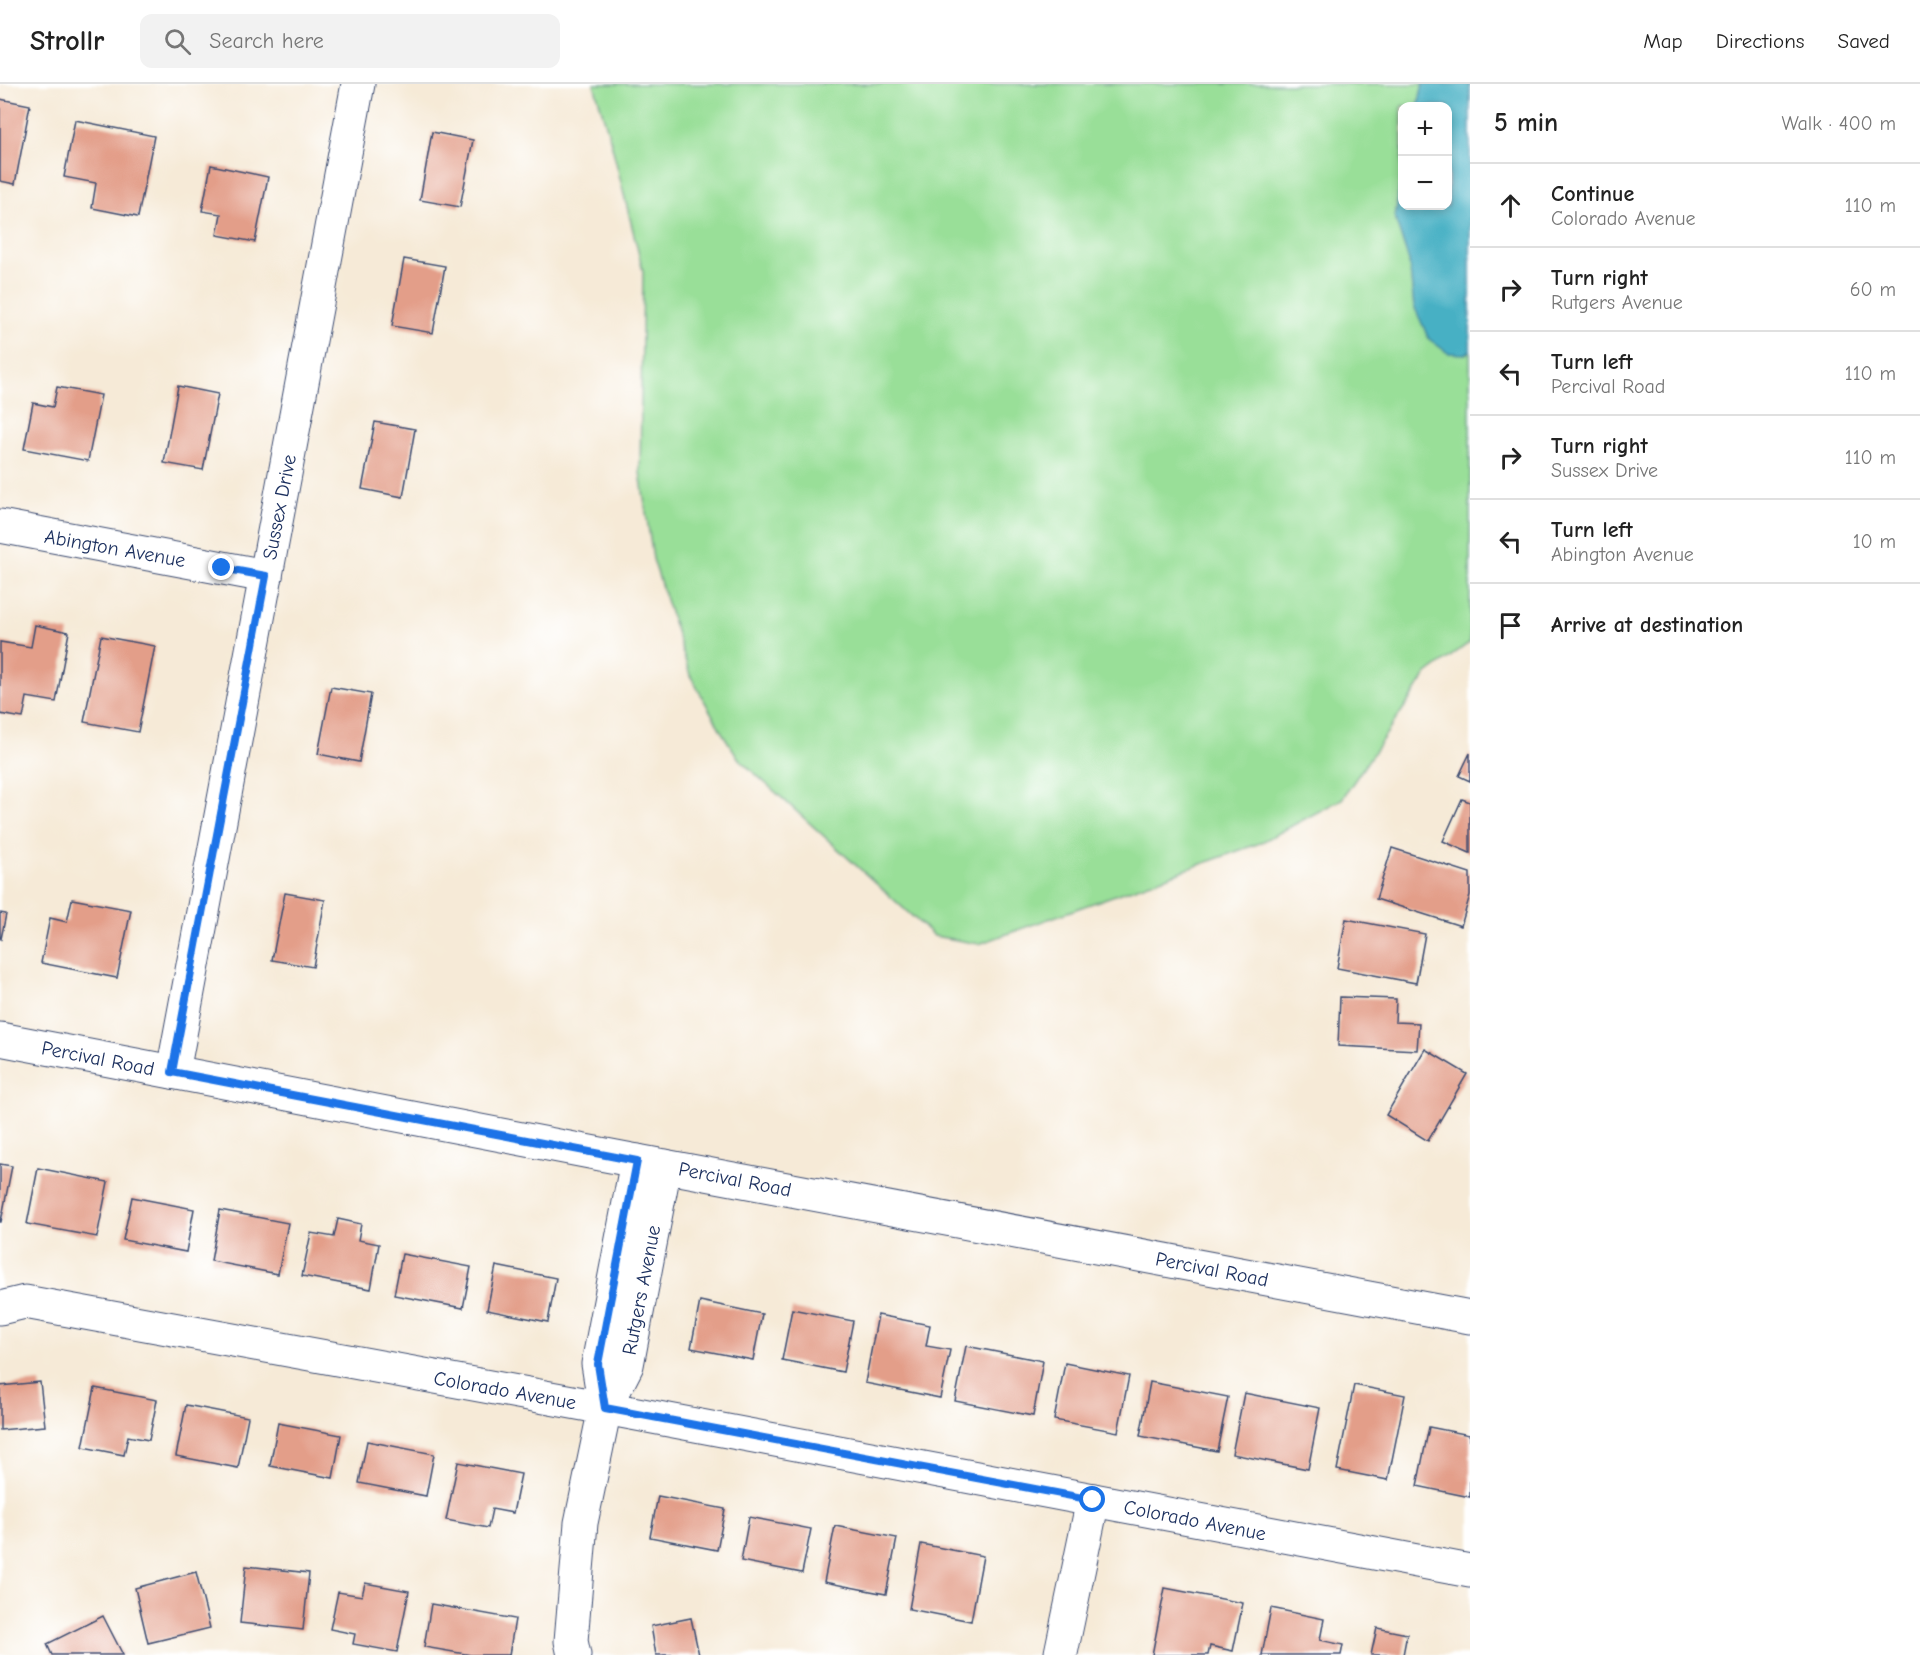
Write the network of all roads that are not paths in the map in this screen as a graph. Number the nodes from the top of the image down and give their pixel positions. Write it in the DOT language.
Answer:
graph roads {
  1 [pos="348,86"];
  2 [pos="0,526"];
  3 [pos="266,576"];
  4 [pos="0,1039"];
  5 [pos="172,1072"];
  6 [pos="651,1164"];
  7 [pos="0,1308"];
  8 [pos="1470,1317"];
  9 [pos="605,1408"];
  10 [pos="1093,1500"];
  11 [pos="1470,1571"];
  12 [pos="1061,1653"];
  13 [pos="574,1655"];
  1 -- 3 [label="street, Sussex Drive"];
  2 -- 3 [label="street, Abington Avenue"];
  3 -- 5 [label="street, Sussex Drive"];
  4 -- 5 [label="street, Percival Road"];
  5 -- 6 [label="street, Percival Road"];
  6 -- 8 [label="street, Percival Road"];
  6 -- 9 [label="street, Rutgers Avenue"];
  7 -- 9 [label="street, Colorado Avenue"];
  9 -- 10 [label="street, Colorado Avenue"];
  9 -- 13 [label="street, Rutgers Avenue"];
  10 -- 11 [label="street, Colorado Avenue"];
  10 -- 12 [label="street"];
}
